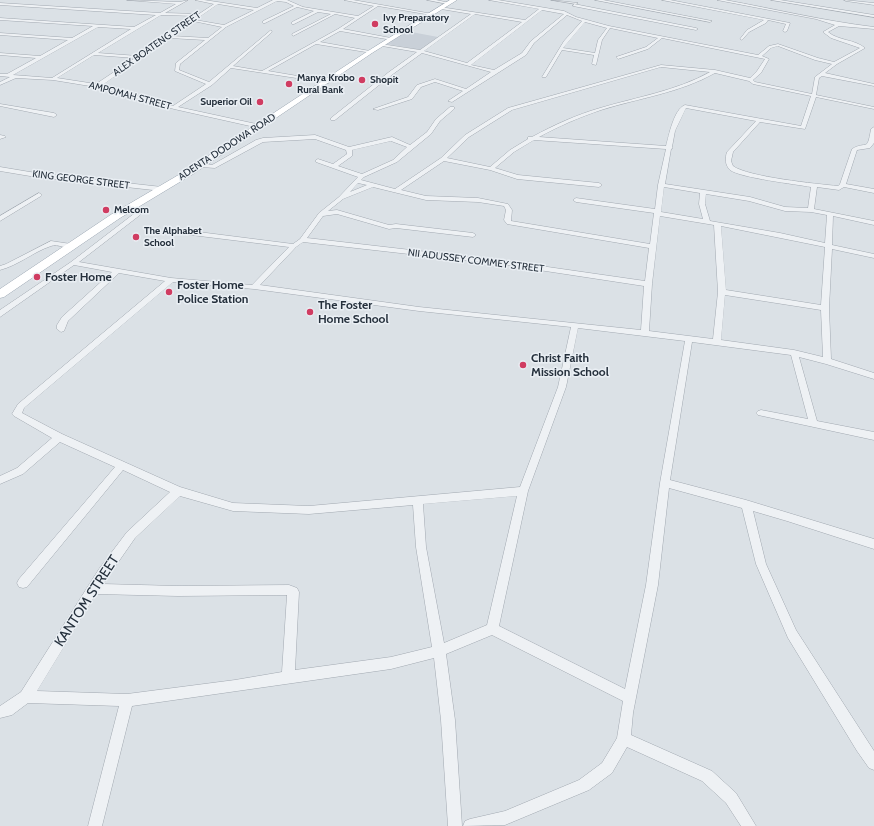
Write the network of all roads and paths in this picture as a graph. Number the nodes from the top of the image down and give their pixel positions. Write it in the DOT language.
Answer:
graph roads {
  1 [pos="128,0"];
  2 [pos="186,0"];
  3 [pos="197,0"];
  4 [pos="277,0"];
  5 [pos="346,0"];
  6 [pos="370,0"];
  7 [pos="429,0"];
  8 [pos="491,0"];
  9 [pos="527,0"];
  10 [pos="553,0"];
  11 [pos="581,0"];
  12 [pos="597,0"];
  13 [pos="664,0"];
  14 [pos="719,0"];
  15 [pos="773,0"];
  16 [pos="846,0"];
  17 [pos="868,2"];
  18 [pos="180,3"];
  19 [pos="217,3"];
  20 [pos="365,3"];
  21 [pos="0,4"];
  22 [pos="123,4"];
  23 [pos="448,4"];
  24 [pos="575,4"];
  25 [pos="874,4"];
  26 [pos="377,5"];
  27 [pos="520,5"];
  28 [pos="296,6"];
  29 [pos="117,7"];
  30 [pos="256,9"];
  31 [pos="541,9"];
  32 [pos="317,10"];
  33 [pos="112,11"];
  34 [pos="724,11"];
  35 [pos="335,13"];
  36 [pos="475,13"];
  37 [pos="565,13"];
  38 [pos="159,14"];
  39 [pos="431,14"];
  40 [pos="199,15"];
  41 [pos="719,15"];
  42 [pos="874,16"];
  43 [pos="359,17"];
  44 [pos="0,19"];
  45 [pos="191,20"];
  46 [pos="766,20"];
  47 [pos="526,21"];
  48 [pos="584,21"];
  49 [pos="264,22"];
  50 [pos="293,23"];
  51 [pos="838,24"];
  52 [pos="98,25"];
  53 [pos="225,26"];
  54 [pos="608,27"];
  55 [pos="135,28"];
  56 [pos="874,28"];
  57 [pos="339,30"];
  58 [pos="271,31"];
  59 [pos="785,31"];
  60 [pos="693,32"];
  61 [pos="868,32"];
  62 [pos="0,34"];
  63 [pos="293,36"];
  64 [pos="167,37"];
  65 [pos="661,37"];
  66 [pos="73,39"];
  67 [pos="209,39"];
  68 [pos="391,39"];
  69 [pos="742,39"];
  70 [pos="683,41"];
  71 [pos="316,43"];
  72 [pos="382,44"];
  73 [pos="561,49"];
  74 [pos="370,52"];
  75 [pos="422,52"];
  76 [pos="443,53"];
  77 [pos="0,54"];
  78 [pos="93,54"];
  79 [pos="596,54"];
  80 [pos="438,56"];
  81 [pos="759,56"];
  82 [pos="42,57"];
  83 [pos="140,57"];
  84 [pos="618,58"];
  85 [pos="835,63"];
  86 [pos="594,64"];
  87 [pos="468,65"];
  88 [pos="231,67"];
  89 [pos="715,71"];
  90 [pos="263,72"];
  91 [pos="496,72"];
  92 [pos="0,74"];
  93 [pos="821,74"];
  94 [pos="8,75"];
  95 [pos="15,76"];
  96 [pos="544,76"];
  97 [pos="53,79"];
  98 [pos="751,80"];
  99 [pos="327,82"];
  100 [pos="0,84"];
  101 [pos="210,84"];
  102 [pos="874,84"];
  103 [pos="97,86"];
  104 [pos="465,90"];
  105 [pos="814,95"];
  106 [pos="450,101"];
  107 [pos="0,105"];
  108 [pos="174,108"];
  109 [pos="452,108"];
  110 [pos="874,108"];
  111 [pos="376,109"];
  112 [pos="54,115"];
  113 [pos="333,119"];
  114 [pos="760,119"];
  115 [pos="259,126"];
  116 [pos="874,133"];
  117 [pos="530,138"];
  118 [pos="411,147"];
  119 [pos="670,148"];
  120 [pos="349,149"];
  121 [pos="862,149"];
  122 [pos="873,152"];
  123 [pos="442,159"];
  124 [pos="318,161"];
  125 [pos="201,165"];
  126 [pos="335,165"];
  127 [pos="0,169"];
  128 [pos="491,169"];
  129 [pos="362,176"];
  130 [pos="356,181"];
  131 [pos="372,185"];
  132 [pos="599,185"];
  133 [pos="661,185"];
  134 [pos="814,185"];
  135 [pos="843,186"];
  136 [pos="162,189"];
  137 [pos="396,191"];
  138 [pos="874,191"];
  139 [pos="703,192"];
  140 [pos="39,195"];
  141 [pos="341,198"];
  142 [pos="576,200"];
  143 [pos="136,206"];
  144 [pos="811,210"];
  145 [pos="657,212"];
  146 [pos="320,214"];
  147 [pos="830,214"];
  148 [pos="2,216"];
  149 [pos="707,222"];
  150 [pos="717,223"];
  151 [pos="874,223"];
  152 [pos="175,231"];
  153 [pos="473,235"];
  154 [pos="302,240"];
  155 [pos="828,245"];
  156 [pos="72,246"];
  157 [pos="294,246"];
  158 [pos="654,247"];
  159 [pos="874,256"];
  160 [pos="73,263"];
  161 [pos="0,268"];
  162 [pos="117,271"];
  163 [pos="171,280"];
  164 [pos="648,284"];
  165 [pos="254,287"];
  166 [pos="722,292"];
  167 [pos="0,294"];
  168 [pos="825,308"];
  169 [pos="0,314"];
  170 [pos="575,325"];
  171 [pos="61,329"];
  172 [pos="645,333"];
  173 [pos="689,338"];
  174 [pos="717,342"];
  175 [pos="794,353"];
  176 [pos="827,361"];
  177 [pos="874,376"];
  178 [pos="762,413"];
  179 [pos="813,422"];
  180 [pos="874,436"];
  181 [pos="60,437"];
  182 [pos="121,466"];
  183 [pos="0,480"];
  184 [pos="665,483"];
  185 [pos="178,491"];
  186 [pos="523,492"];
  187 [pos="418,501"];
  188 [pos="746,504"];
  189 [pos="874,544"];
  190 [pos="23,582"];
  191 [pos="94,589"];
  192 [pos="492,629"];
  193 [pos="439,651"];
  194 [pos="288,676"];
  195 [pos="26,697"];
  196 [pos="630,698"];
  197 [pos="127,700"];
  198 [pos="0,712"];
  199 [pos="624,739"];
  200 [pos="874,763"];
  201 [pos="507,822"];
  202 [pos="95,826"];
  203 [pos="455,826"];
  204 [pos="470,826"];
  205 [pos="749,826"];
  1 -- 18 [label="street"];
  1 -- 22 [label="street"];
  2 -- 18 [label="street"];
  3 -- 19 [label="street"];
  4 -- 28 [label="street"];
  4 -- 30 [label="street"];
  5 -- 20 [label="street"];
  6 -- 20 [label="street"];
  7 -- 23 [label="street"];
  8 -- 27 [label="street"];
  9 -- 27 [label="street"];
  10 -- 24 [label="street"];
  11 -- 24 [label="street"];
  12 -- 60 [label="street"];
  13 -- 34 [label="street"];
  14 -- 51 [label="street"];
  15 -- 42 [label="street"];
  16 -- 17 [label="street"];
  17 -- 25 [label="street"];
  18 -- 38 [label="street"];
  19 -- 30 [label="street"];
  19 -- 40 [label="street, ALEX BOATENG STREET"];
  20 -- 26 [label="street"];
  21 -- 33 [label="street"];
  23 -- 36 [label="street"];
  23 -- 39 [label="main road, ADENTA DODOWA ROAD"];
  24 -- 37 [label="street"];
  24 -- 60 [label="street"];
  26 -- 39 [label="street"];
  26 -- 43 [label="street"];
  27 -- 31 [label="street"];
  28 -- 32 [label="street"];
  28 -- 49 [label="street"];
  29 -- 33 [label="street"];
  30 -- 53 [label="street"];
  31 -- 37 [label="street"];
  31 -- 47 [label="street"];
  32 -- 35 [label="street"];
  32 -- 50 [label="street"];
  33 -- 38 [label="street"];
  34 -- 41 [label="street"];
  34 -- 46 [label="street"];
  35 -- 43 [label="street"];
  35 -- 63 [label="street"];
  36 -- 47 [label="street"];
  36 -- 75 [label="street"];
  37 -- 48 [label="street"];
  37 -- 91 [label="street"];
  38 -- 40 [label="street"];
  38 -- 55 [label="street"];
  39 -- 68 [label="main road, ADENTA DODOWA ROAD"];
  40 -- 45 [label="street, ALEX BOATENG STREET"];
  43 -- 57 [label="street"];
  44 -- 52 [label="street"];
  45 -- 53 [label="street"];
  45 -- 64 [label="street, ALEX BOATENG STREET"];
  46 -- 59 [label="street"];
  46 -- 69 [label="street"];
  47 -- 87 [label="street"];
  48 -- 54 [label="street"];
  48 -- 73 [label="street"];
  51 -- 56 [label="street"];
  51 -- 61 [label="street"];
  51 -- 85 [label="street"];
  52 -- 55 [label="street"];
  52 -- 66 [label="street"];
  53 -- 67 [label="street"];
  54 -- 65 [label="street"];
  54 -- 79 [label="street"];
  55 -- 78 [label="street"];
  57 -- 68 [label="street"];
  57 -- 71 [label="street"];
  58 -- 88 [label="street"];
  60 -- 70 [label="street"];
  62 -- 66 [label="street"];
  64 -- 67 [label="street"];
  64 -- 83 [label="street, ALEX BOATENG STREET"];
  65 -- 70 [label="street"];
  65 -- 84 [label="street"];
  66 -- 82 [label="street"];
  67 -- 101 [label="street"];
  68 -- 72 [label="main road, ADENTA DODOWA ROAD"];
  70 -- 81 [label="street"];
  71 -- 74 [label="street"];
  71 -- 90 [label="street"];
  72 -- 74 [label="main road, ADENTA DODOWA ROAD"];
  72 -- 75 [label="street"];
  73 -- 79 [label="street"];
  73 -- 96 [label="street"];
  74 -- 99 [label="main road, ADENTA DODOWA ROAD"];
  75 -- 80 [label="street"];
  75 -- 113 [label="street"];
  76 -- 80 [label="street"];
  77 -- 82 [label="street"];
  78 -- 83 [label="street"];
  78 -- 97 [label="street"];
  79 -- 86 [label="street"];
  80 -- 87 [label="street"];
  81 -- 85 [label="street"];
  81 -- 98 [label="street"];
  82 -- 94 [label="street"];
  83 -- 103 [label="street, ALEX BOATENG STREET"];
  85 -- 93 [label="street"];
  87 -- 91 [label="street"];
  88 -- 90 [label="street"];
  88 -- 101 [label="street"];
  89 -- 98 [label="street"];
  89 -- 117 [label="street"];
  89 -- 123 [label="street"];
  90 -- 99 [label="street"];
  91 -- 104 [label="street"];
  92 -- 94 [label="street, AMPOMAH STREET"];
  93 -- 102 [label="street"];
  93 -- 105 [label="street"];
  94 -- 95 [label="street, AMPOMAH STREET"];
  95 -- 97 [label="street, AMPOMAH STREET"];
  95 -- 100 [label="street"];
  97 -- 103 [label="street, AMPOMAH STREET"];
  98 -- 105 [label="street"];
  99 -- 115 [label="main road, ADENTA DODOWA ROAD"];
  101 -- 108 [label="street"];
  103 -- 108 [label="street, AMPOMAH STREET"];
  104 -- 106 [label="street"];
  104 -- 111 [label="street"];
  105 -- 110 [label="street"];
  105 -- 114 [label="street"];
  107 -- 112 [label="street"];
  108 -- 115 [label="street, AMPOMAH STREET"];
  109 -- 118 [label="street"];
  114 -- 119 [label="street"];
  114 -- 134 [label="street"];
  115 -- 125 [label="main road, ADENTA DODOWA ROAD"];
  116 -- 121 [label="street"];
  117 -- 119 [label="street"];
  117 -- 128 [label="street"];
  118 -- 120 [label="street"];
  118 -- 129 [label="street"];
  119 -- 133 [label="street"];
  120 -- 125 [label="street"];
  120 -- 126 [label="street"];
  121 -- 122 [label="street"];
  121 -- 135 [label="street"];
  123 -- 128 [label="street"];
  123 -- 137 [label="street"];
  124 -- 126 [label="street"];
  125 -- 136 [label="main road, ADENTA DODOWA ROAD"];
  126 -- 129 [label="street"];
  127 -- 136 [label="street, KING GEORGE STREET"];
  128 -- 132 [label="street"];
  129 -- 130 [label="street"];
  130 -- 131 [label="street"];
  130 -- 141 [label="street"];
  131 -- 137 [label="street"];
  131 -- 141 [label="street"];
  133 -- 139 [label="street"];
  133 -- 145 [label="street"];
  134 -- 135 [label="street"];
  134 -- 144 [label="street"];
  135 -- 138 [label="street"];
  136 -- 143 [label="main road, ADENTA DODOWA ROAD"];
  137 -- 158 [label="street"];
  139 -- 144 [label="street"];
  139 -- 149 [label="street"];
  140 -- 148 [label="street"];
  141 -- 146 [label="street"];
  142 -- 145 [label="street"];
  143 -- 156 [label="main road, ADENTA DODOWA ROAD"];
  143 -- 160 [label="street"];
  144 -- 147 [label="street"];
  145 -- 149 [label="street"];
  145 -- 158 [label="street"];
  146 -- 153 [label="street"];
  146 -- 154 [label="street"];
  147 -- 151 [label="street"];
  147 -- 155 [label="street"];
  149 -- 150 [label="street"];
  150 -- 155 [label="street"];
  150 -- 166 [label="street"];
  152 -- 157 [label="street"];
  154 -- 157 [label="street"];
  154 -- 164 [label="street, NII ADUSSEY COMMEY STREET"];
  155 -- 159 [label="street"];
  155 -- 168 [label="street"];
  156 -- 161 [label="street"];
  156 -- 167 [label="main road, ADENTA DODOWA ROAD"];
  157 -- 165 [label="street"];
  158 -- 164 [label="street"];
  160 -- 162 [label="street"];
  160 -- 169 [label="street"];
  162 -- 163 [label="street"];
  162 -- 171 [label="street"];
  163 -- 165 [label="street"];
  163 -- 181 [label="street"];
  164 -- 172 [label="street"];
  165 -- 170 [label="street"];
  166 -- 168 [label="street"];
  166 -- 174 [label="street"];
  168 -- 176 [label="street"];
  170 -- 172 [label="street"];
  170 -- 186 [label="street"];
  172 -- 173 [label="street"];
  173 -- 174 [label="street"];
  173 -- 184 [label="street"];
  174 -- 175 [label="street"];
  175 -- 176 [label="street"];
  175 -- 179 [label="street"];
  176 -- 177 [label="street"];
  178 -- 179 [label="street"];
  179 -- 180 [label="street"];
  181 -- 182 [label="street"];
  181 -- 183 [label="street"];
  182 -- 185 [label="street"];
  182 -- 190 [label="street"];
  184 -- 188 [label="street"];
  184 -- 196 [label="street"];
  185 -- 187 [label="street"];
  185 -- 191 [label="street, KANTOM STREET"];
  186 -- 187 [label="street"];
  186 -- 192 [label="street"];
  187 -- 193 [label="street"];
  188 -- 189 [label="street"];
  188 -- 200 [label="street"];
  191 -- 194 [label="street"];
  191 -- 195 [label="street, KANTOM STREET"];
  192 -- 193 [label="street"];
  192 -- 196 [label="street"];
  193 -- 194 [label="street"];
  193 -- 203 [label="street"];
  194 -- 197 [label="street"];
  195 -- 197 [label="street"];
  195 -- 198 [label="street, KANTOM STREET"];
  196 -- 199 [label="street"];
  197 -- 202 [label="street"];
  199 -- 201 [label="street"];
  199 -- 205 [label="street"];
  201 -- 204 [label="street"];
}
